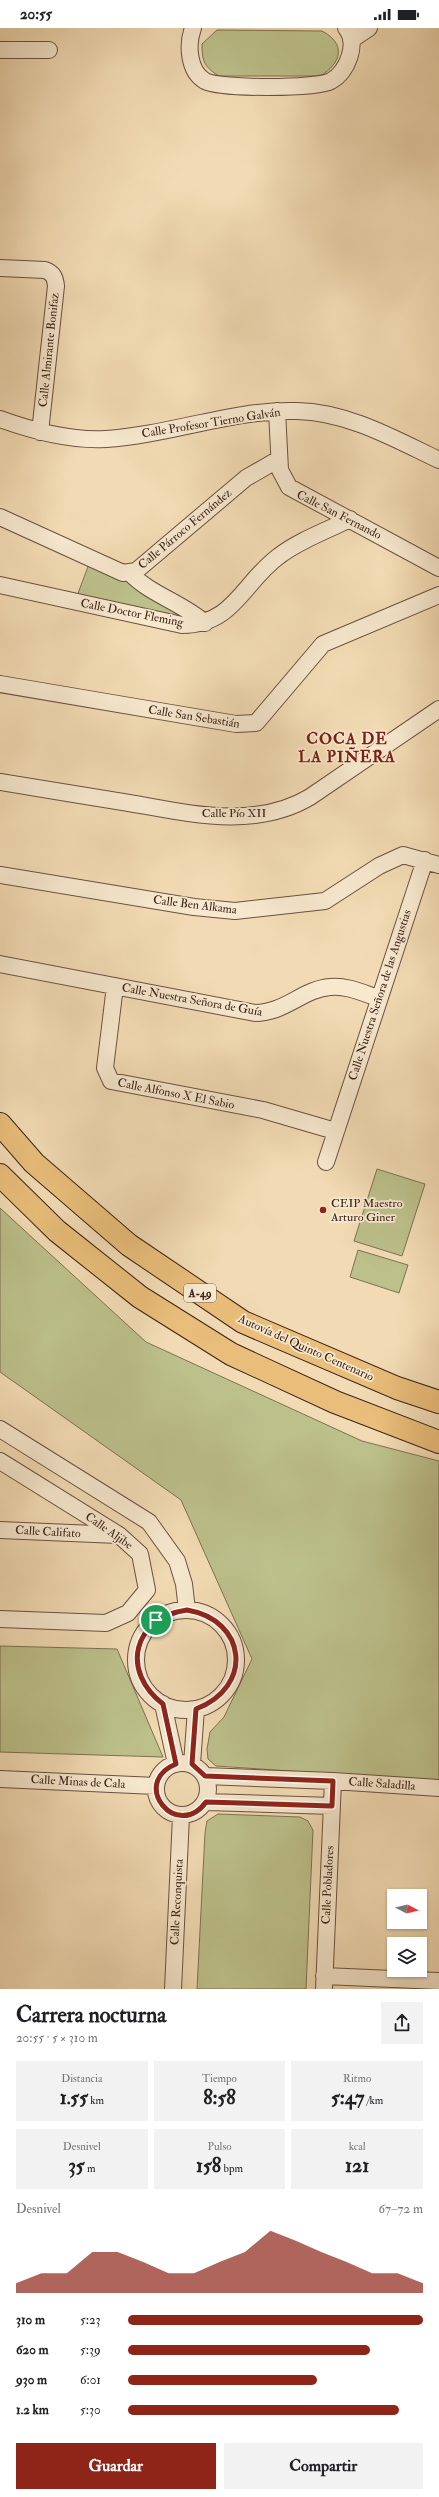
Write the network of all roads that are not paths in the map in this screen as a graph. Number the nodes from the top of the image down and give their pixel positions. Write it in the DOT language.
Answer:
graph roads {
  1 [pos="193,28"];
  2 [pos="369,28"];
  3 [pos="348,34"];
  4 [pos="0,50"];
  5 [pos="49,50"];
  6 [pos="0,268"];
  7 [pos="277,411"];
  8 [pos="0,419"];
  9 [pos="40,432"];
  10 [pos="279,459"];
  11 [pos="439,460"];
  12 [pos="0,517"];
  13 [pos="350,519"];
  14 [pos="439,568"];
  15 [pos="130,573"];
  16 [pos="0,585"];
  17 [pos="439,596"];
  18 [pos="205,623"];
  19 [pos="0,684"];
  20 [pos="439,709"];
  21 [pos="0,782"];
  22 [pos="432,862"];
  23 [pos="0,874"];
  24 [pos="0,964"];
  25 [pos="115,986"];
  26 [pos="378,998"];
  27 [pos="0,1124"];
  28 [pos="335,1131"];
  29 [pos="326,1162"];
  30 [pos="0,1175"];
  31 [pos="439,1402"];
  32 [pos="0,1429"];
  33 [pos="439,1442"];
  34 [pos="0,1461"];
  35 [pos="0,1530"];
  36 [pos="119,1535"];
  37 [pos="187,1610"];
  38 [pos="0,1619"];
  39 [pos="163,1704"];
  40 [pos="196,1709"];
  41 [pos="176,1764"];
  42 [pos="192,1764"];
  43 [pos="205,1776"];
  44 [pos="0,1778"];
  45 [pos="333,1781"];
  46 [pos="156,1786"];
  47 [pos="439,1788"];
  48 [pos="206,1802"];
  49 [pos="332,1806"];
  50 [pos="181,1816"];
  51 [pos="439,1981"];
  52 [pos="324,1982"];
  53 [pos="173,1989"];
  1 -- 3 [label="street"];
  2 -- 3 [label="street"];
  4 -- 5 [label="street"];
  6 -- 9 [label="street, Calle Almirante Bonifaz"];
  7 -- 9 [label="street, Calle Profesor Tierno Galván"];
  7 -- 10 [label="street, Calle San Fernando"];
  7 -- 11 [label="street, Calle Profesor Tierno Galván"];
  8 -- 9 [label="street, Calle Profesor Tierno Galván"];
  10 -- 13 [label="street, Calle San Fernando"];
  10 -- 15 [label="street, Calle Párroco Fernández"];
  12 -- 15 [label="street, Calle Párroco Fernández"];
  13 -- 14 [label="street, Calle San Fernando"];
  13 -- 18 [label="street, Calle Doctor Fleming"];
  15 -- 18 [label="street"];
  16 -- 18 [label="street, Calle Doctor Fleming"];
  17 -- 19 [label="street, Calle San Sebastián"];
  20 -- 21 [label="street, Calle Pío XII"];
  22 -- 23 [label="street, Calle Ben Alkama"];
  22 -- 26 [label="street, Calle Nuestra Señora de las Angustias"];
  24 -- 25 [label="street, Calle Nuestra Señora de Guía"];
  25 -- 26 [label="street, Calle Nuestra Señora de Guía"];
  25 -- 28 [label="street, Calle Alfonso X El Sabio"];
  26 -- 28 [label="street, Calle Nuestra Señora de las Angustias"];
  27 -- 31 [label="highway, Autovía del Quinto Centenario / A-49"];
  28 -- 29 [label="street, Calle Nuestra Señora de las Angustias"];
  30 -- 33 [label="highway"];
  32 -- 37 [label="street"];
  34 -- 36 [label="street, Calle Aljibe"];
  35 -- 36 [label="street, Calle Califato"];
  36 -- 38 [label="street, Calle Aljibe"];
  37 -- 39 [label="street"];
  37 -- 40 [label="street"];
  39 -- 40 [label="street"];
  39 -- 41 [label="street"];
  40 -- 42 [label="street"];
  41 -- 42 [label="street"];
  41 -- 46 [label="street"];
  42 -- 43 [label="street"];
  43 -- 45 [label="street, Calle Saladilla"];
  43 -- 48 [label="street"];
  44 -- 46 [label="street, Calle Minas de Cala"];
  45 -- 47 [label="street, Calle Saladilla"];
  45 -- 49 [label="street, Calle Pobladores"];
  46 -- 50 [label="street"];
  48 -- 49 [label="street"];
  48 -- 50 [label="street"];
  49 -- 52 [label="street, Calle Pobladores"];
  50 -- 53 [label="street, Calle Reconquista"];
  51 -- 52 [label="street"];
}
